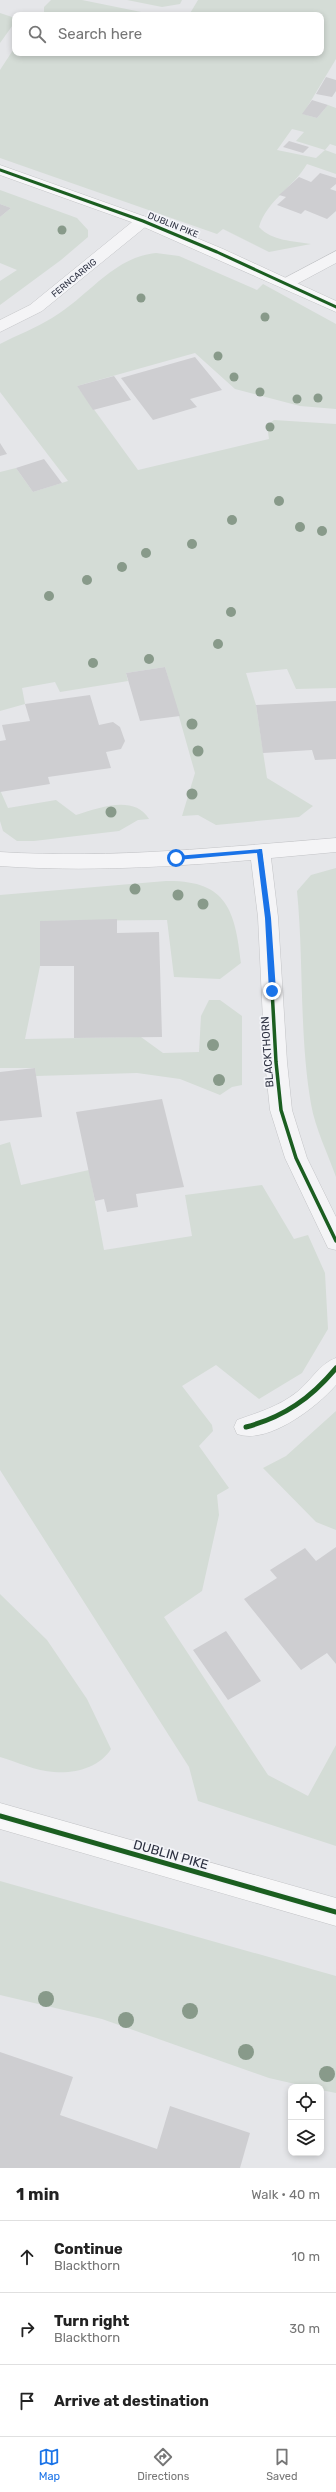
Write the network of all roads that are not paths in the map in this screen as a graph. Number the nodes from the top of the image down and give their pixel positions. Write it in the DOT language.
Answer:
graph roads {
  1 [pos="0,170"];
  2 [pos="143,221"];
  3 [pos="336,256"];
  4 [pos="287,284"];
  5 [pos="336,307"];
  6 [pos="0,327"];
  7 [pos="336,845"];
  8 [pos="260,851"];
  9 [pos="0,859"];
  10 [pos="336,1241"];
  11 [pos="336,1368"];
  12 [pos="246,1427"];
  13 [pos="0,1816"];
  14 [pos="336,1912"];
  1 -- 2 [label="street, DUBLIN PIKE"];
  2 -- 4 [label="street, DUBLIN PIKE"];
  2 -- 6 [label="street, FERNCARRIG"];
  3 -- 4 [label="street"];
  4 -- 5 [label="street, DUBLIN PIKE"];
  7 -- 8 [label="street"];
  8 -- 9 [label="street"];
  8 -- 10 [label="street, BLACKTHORN"];
  11 -- 12 [label="street"];
  13 -- 14 [label="street, DUBLIN PIKE"];
}
